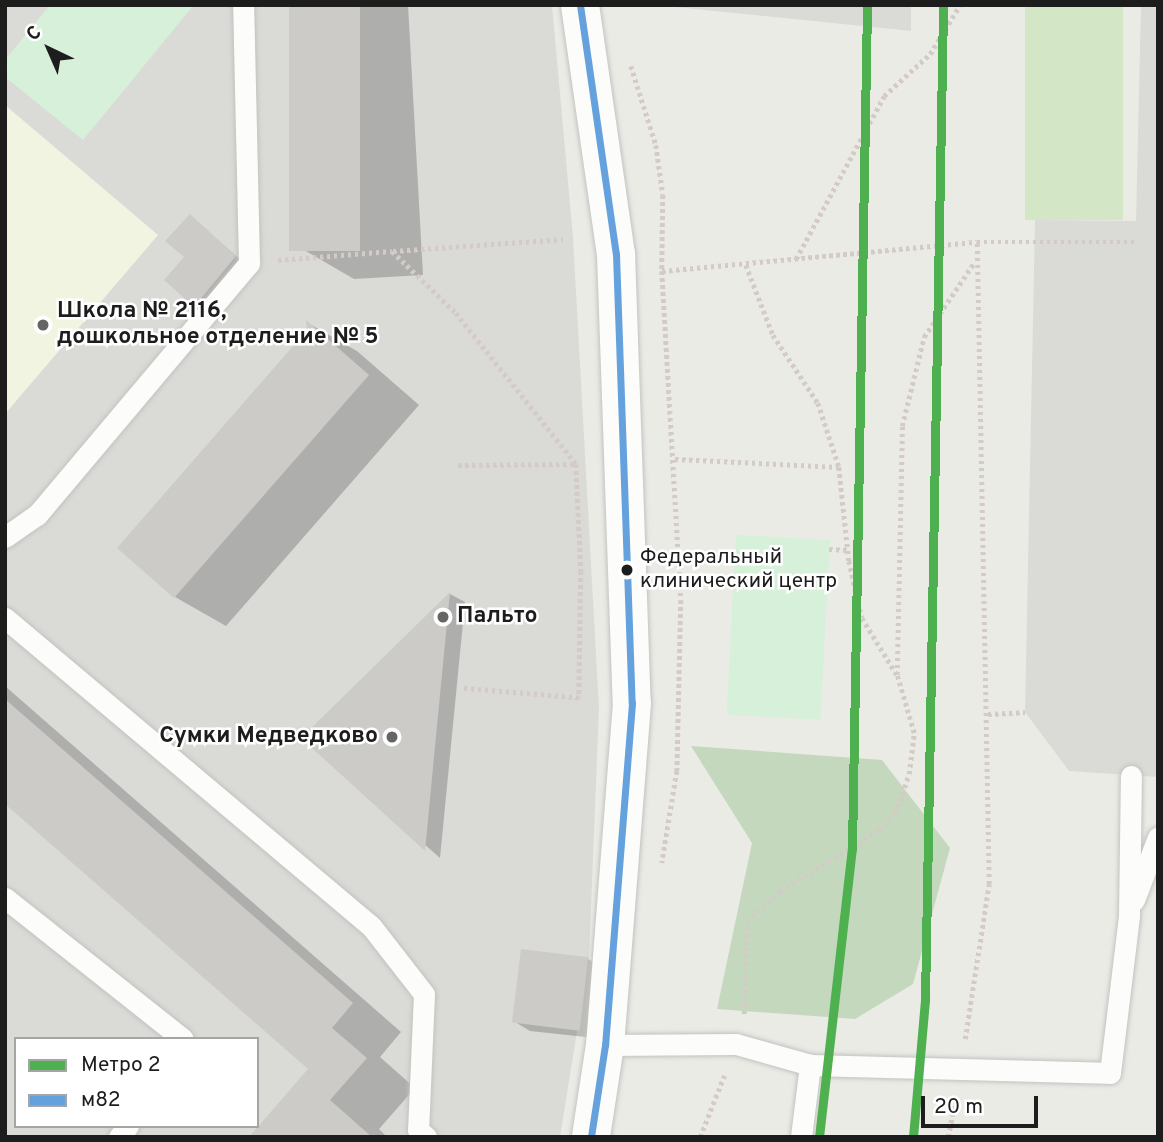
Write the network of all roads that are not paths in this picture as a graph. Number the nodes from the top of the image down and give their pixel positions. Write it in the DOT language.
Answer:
graph roads {
  1 [pos="243,5"];
  2 [pos="580,5"];
  3 [pos="5,537"];
  4 [pos="5,618"];
  5 [pos="1131,776"];
  6 [pos="1158,837"];
  7 [pos="5,898"];
  8 [pos="1129,915"];
  9 [pos="180,1037"];
  10 [pos="605,1045"];
  11 [pos="810,1065"];
  12 [pos="419,1135"];
  13 [pos="591,1137"];
  14 [pos="801,1137"];
  1 -- 3 [label="lane"];
  2 -- 10 [label="street"];
  4 -- 12 [label="lane"];
  5 -- 8 [label="lane"];
  6 -- 8 [label="lane"];
  7 -- 9 [label="lane"];
  8 -- 11 [label="lane"];
  10 -- 11 [label="lane"];
  10 -- 13 [label="street"];
  11 -- 14 [label="lane"];
}
